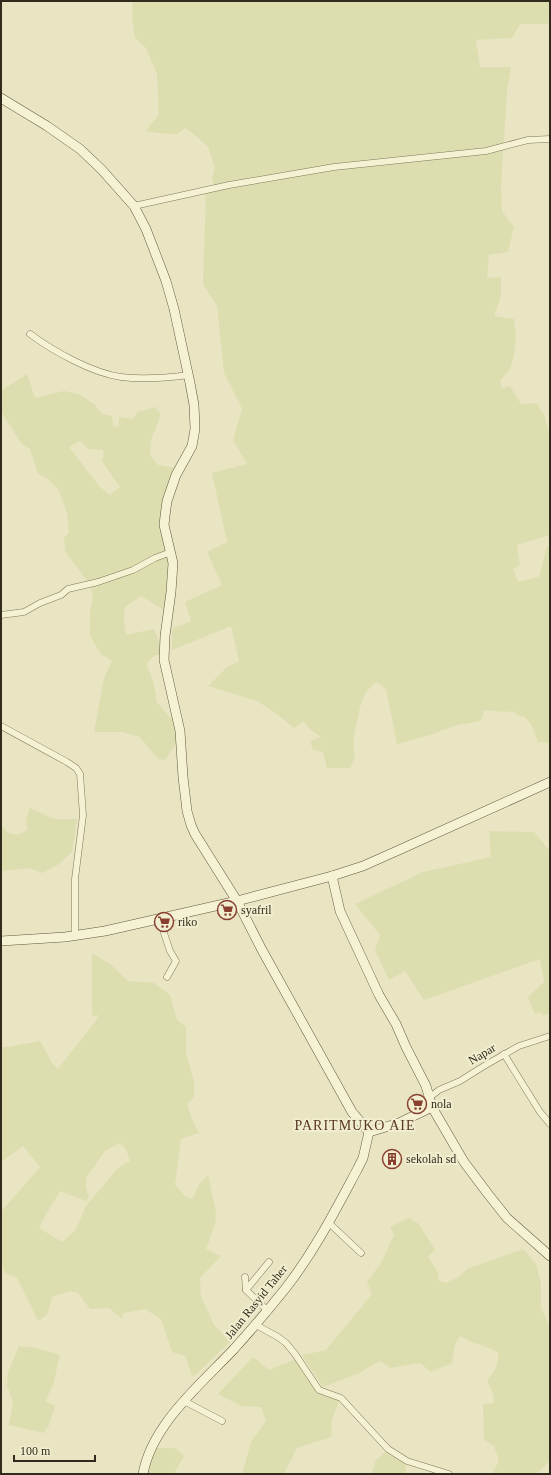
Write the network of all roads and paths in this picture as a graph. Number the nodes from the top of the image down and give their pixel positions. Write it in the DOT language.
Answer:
graph roads {
  1 [pos="1,98"];
  2 [pos="550,139"];
  3 [pos="134,206"];
  4 [pos="30,334"];
  5 [pos="188,375"];
  6 [pos="171,552"];
  7 [pos="1,615"];
  8 [pos="1,726"];
  9 [pos="550,782"];
  10 [pos="332,876"];
  11 [pos="237,901"];
  12 [pos="159,918"];
  13 [pos="75,935"];
  14 [pos="1,941"];
  15 [pos="167,977"];
  16 [pos="550,1036"];
  17 [pos="504,1054"];
  18 [pos="429,1098"];
  19 [pos="432,1107"];
  20 [pos="550,1124"];
  21 [pos="369,1132"];
  22 [pos="328,1223"];
  23 [pos="361,1253"];
  24 [pos="550,1256"];
  25 [pos="269,1262"];
  26 [pos="245,1277"];
  27 [pos="246,1290"];
  28 [pos="268,1310"];
  29 [pos="256,1325"];
  30 [pos="184,1401"];
  31 [pos="222,1421"];
  32 [pos="143,1474"];
  33 [pos="449,1474"];
  1 -- 3 [label="street"];
  2 -- 3 [label="street"];
  3 -- 5 [label="street"];
  4 -- 5 [label="street"];
  5 -- 6 [label="street"];
  6 -- 7 [label="street"];
  6 -- 11 [label="street"];
  8 -- 13 [label="street"];
  9 -- 10 [label="street"];
  10 -- 11 [label="street"];
  10 -- 18 [label="street"];
  11 -- 12 [label="street"];
  11 -- 21 [label="street"];
  12 -- 13 [label="street"];
  12 -- 15 [label="street"];
  13 -- 14 [label="street"];
  16 -- 17 [label="street, Napar"];
  17 -- 18 [label="street, Napar"];
  17 -- 20 [label="street"];
  18 -- 19 [label="street"];
  19 -- 21 [label="street"];
  19 -- 24 [label="street"];
  21 -- 22 [label="street, Jalan Rasyid Taher"];
  22 -- 23 [label="street"];
  22 -- 28 [label="street, Jalan Rasyid Taher"];
  25 -- 27 [label="street"];
  26 -- 27 [label="street"];
  27 -- 28 [label="street"];
  28 -- 29 [label="street, Jalan Rasyid Taher"];
  29 -- 30 [label="street, Jalan Rasyid Taher"];
  29 -- 33 [label="street"];
  30 -- 31 [label="street"];
  30 -- 32 [label="street, Jalan Rasyid Taher"];
}
